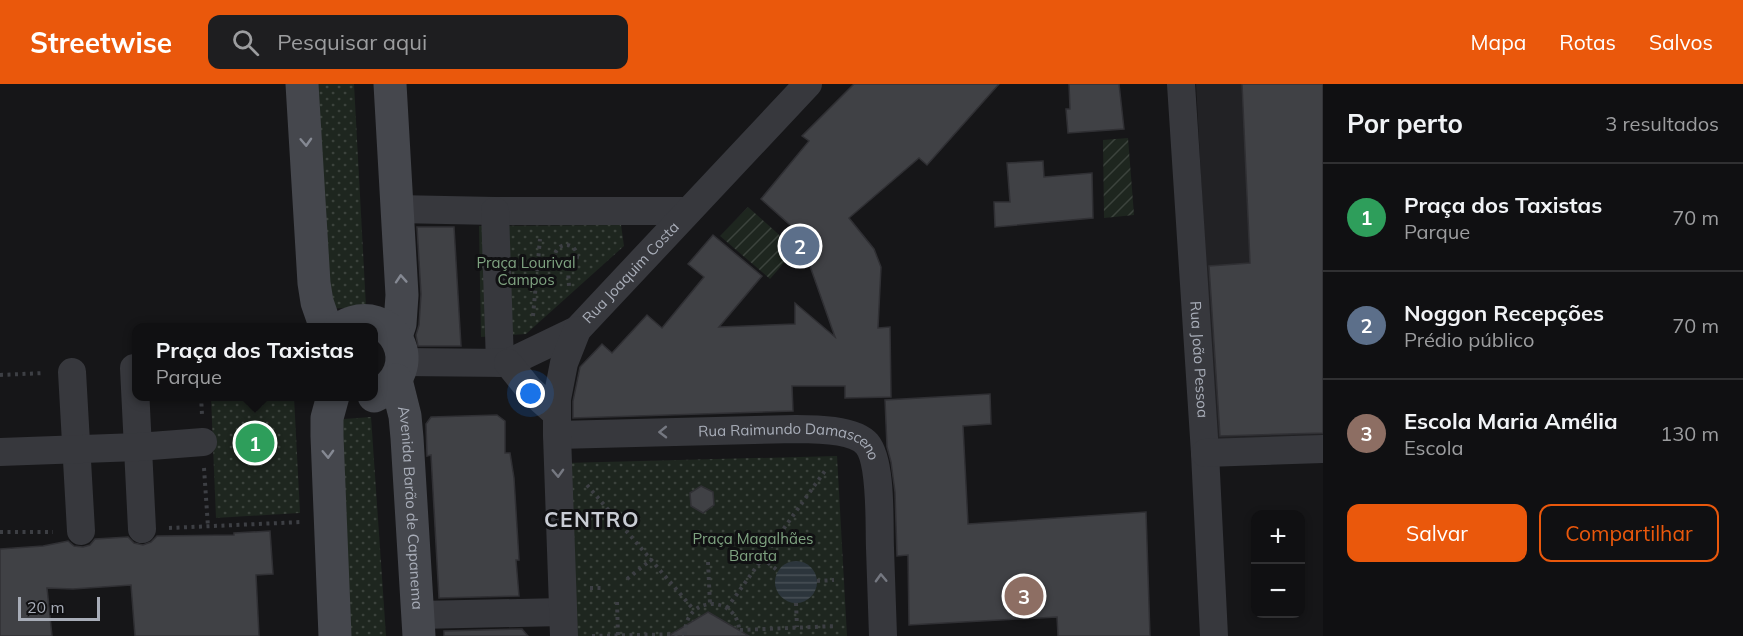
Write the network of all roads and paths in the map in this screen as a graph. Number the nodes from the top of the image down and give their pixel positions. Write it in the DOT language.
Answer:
graph roads {
  1 [pos="302,84"];
  2 [pos="390,84"];
  3 [pos="808,84"];
  4 [pos="1181,84"];
  5 [pos="396,209"];
  6 [pos="495,211"];
  7 [pos="688,211"];
  8 [pos="540,237"];
  9 [pos="556,260"];
  10 [pos="538,264"];
  11 [pos="524,267"];
  12 [pos="568,268"];
  13 [pos="569,286"];
  14 [pos="533,316"];
  15 [pos="325,323"];
  16 [pos="348,323"];
  17 [pos="577,330"];
  18 [pos="504,363"];
  19 [pos="392,369"];
  20 [pos="72,372"];
  21 [pos="136,401"];
  22 [pos="332,401"];
  23 [pos="557,425"];
  24 [pos="203,442"];
  25 [pos="138,447"];
  26 [pos="1323,449"];
  27 [pos="76,450"];
  28 [pos="0,452"];
  29 [pos="1204,453"];
  30 [pos="827,468"];
  31 [pos="585,482"];
  32 [pos="142,529"];
  33 [pos="81,531"];
  34 [pos="762,558"];
  35 [pos="652,559"];
  36 [pos="708,561"];
  37 [pos="777,570"];
  38 [pos="627,579"];
  39 [pos="817,580"];
  40 [pos="834,580"];
  41 [pos="617,602"];
  42 [pos="796,603"];
  43 [pos="710,604"];
  44 [pos="727,608"];
  45 [pos="694,609"];
  46 [pos="564,624"];
  47 [pos="418,625"];
  48 [pos="837,626"];
  49 [pos="797,627"];
  50 [pos="770,629"];
  51 [pos="740,630"];
  52 [pos="618,635"];
  53 [pos="627,635"];
  54 [pos="685,635"];
  55 [pos="335,636"];
  56 [pos="585,636"];
  57 [pos="739,636"];
  58 [pos="775,636"];
  59 [pos="883,636"];
  60 [pos="1214,636"];
  1 -- 15 [label="street, one-way"];
  2 -- 5 [label="street, Avenida Barão de Capanema"];
  3 -- 7 [label="street, Rua Joaquim Costa"];
  4 -- 29 [label="street, Rua João Pessoa"];
  5 -- 6 [label="street"];
  19 -- 5 [label="street, Avenida Barão de Capanema, one-way"];
  6 -- 7 [label="street"];
  6 -- 18 [label="street"];
  7 -- 17 [label="street, Rua Joaquim Costa"];
  8 -- 10 [label="path"];
  9 -- 10 [label="path"];
  9 -- 12 [label="path"];
  9 -- 12 [label="path"];
  10 -- 11 [label="path"];
  10 -- 14 [label="path"];
  12 -- 13 [label="path"];
  16 -- 19 [label="street"];
  17 -- 18 [label="street, Rua Joaquim Costa"];
  17 -- 23 [label="street"];
  18 -- 19 [label="street, Rua Joaquim Costa"];
  18 -- 23 [label="street"];
  19 -- 47 [label="street, Avenida Barão de Capanema"];
  20 -- 27 [label="street"];
  21 -- 25 [label="street"];
  22 -- 55 [label="street, one-way"];
  23 -- 46 [label="street, one-way"];
  59 -- 23 [label="street, Rua Raimundo Damasceno, one-way"];
  24 -- 25 [label="street"];
  25 -- 27 [label="street"];
  25 -- 32 [label="street"];
  26 -- 29 [label="street"];
  27 -- 28 [label="street"];
  27 -- 33 [label="street"];
  29 -- 60 [label="street, Rua João Pessoa"];
  30 -- 34 [label="path"];
  31 -- 35 [label="path"];
  34 -- 37 [label="path"];
  34 -- 44 [label="path"];
  35 -- 38 [label="path"];
  35 -- 45 [label="path"];
  36 -- 43 [label="path"];
  39 -- 40 [label="path"];
  41 -- 52 [label="path"];
  42 -- 49 [label="path"];
  43 -- 44 [label="path"];
  43 -- 45 [label="path"];
  44 -- 51 [label="path"];
  45 -- 54 [label="path"];
  46 -- 47 [label="street"];
  48 -- 49 [label="path"];
  49 -- 50 [label="path"];
  50 -- 51 [label="path"];
  50 -- 58 [label="path"];
  51 -- 57 [label="path"];
  52 -- 53 [label="path"];
  52 -- 56 [label="path"];
  53 -- 54 [label="path"];
}
